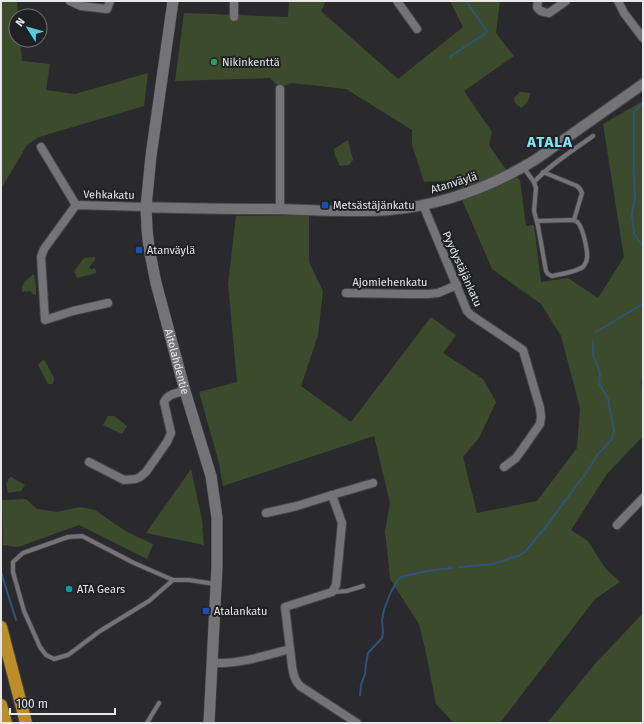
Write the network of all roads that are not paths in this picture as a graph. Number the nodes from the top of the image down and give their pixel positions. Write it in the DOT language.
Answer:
graph roads {
  1 [pos="70,1"];
  2 [pos="110,1"];
  3 [pos="173,1"];
  4 [pos="234,1"];
  5 [pos="397,1"];
  6 [pos="538,1"];
  7 [pos="566,1"];
  8 [pos="618,1"];
  9 [pos="234,17"];
  10 [pos="417,29"];
  11 [pos="643,38"];
  12 [pos="643,84"];
  13 [pos="280,89"];
  14 [pos="593,136"];
  15 [pos="41,147"];
  16 [pos="523,167"];
  17 [pos="543,172"];
  18 [pos="534,182"];
  19 [pos="424,205"];
  20 [pos="76,206"];
  21 [pos="146,207"];
  22 [pos="280,209"];
  23 [pos="574,220"];
  24 [pos="537,221"];
  25 [pos="457,285"];
  26 [pos="346,294"];
  27 [pos="108,303"];
  28 [pos="185,391"];
  29 [pos="88,462"];
  30 [pos="504,467"];
  31 [pos="373,483"];
  32 [pos="332,495"];
  33 [pos="643,498"];
  34 [pos="266,513"];
  35 [pos="617,525"];
  36 [pos="173,580"];
  37 [pos="216,584"];
  38 [pos="363,586"];
  39 [pos="332,592"];
  40 [pos="1,627"];
  41 [pos="290,649"];
  42 [pos="213,663"];
  43 [pos="159,703"];
  44 [pos="1,705"];
  45 [pos="6,723"];
  46 [pos="26,723"];
  47 [pos="147,723"];
  48 [pos="209,723"];
  49 [pos="357,723"];
  1 -- 2 [label="street"];
  3 -- 21 [label="main road, Aitolahdentie"];
  4 -- 9 [label="street"];
  5 -- 10 [label="street"];
  6 -- 7 [label="street"];
  8 -- 11 [label="street"];
  12 -- 16 [label="street, Atanväylä"];
  13 -- 22 [label="street"];
  14 -- 17 [label="lane"];
  15 -- 20 [label="street"];
  16 -- 18 [label="lane"];
  16 -- 19 [label="street, Atanväylä"];
  17 -- 18 [label="lane"];
  17 -- 23 [label="lane"];
  18 -- 24 [label="lane"];
  19 -- 22 [label="street, Atanväylä"];
  19 -- 25 [label="street, Pyydystäjänkatu"];
  20 -- 21 [label="street, Vehkakatu"];
  20 -- 27 [label="street, Vehkakatu"];
  21 -- 22 [label="street, Atanväylä"];
  21 -- 28 [label="main road, Aitolahdentie"];
  23 -- 24 [label="lane"];
  23 -- 24 [label="lane"];
  25 -- 26 [label="street, Ajomiehenkatu"];
  25 -- 30 [label="street, Pyydystäjänkatu"];
  28 -- 29 [label="street"];
  28 -- 37 [label="main road, Aitolahdentie"];
  31 -- 32 [label="street"];
  32 -- 34 [label="street"];
  32 -- 39 [label="street"];
  33 -- 35 [label="street"];
  36 -- 36 [label="lane"];
  36 -- 37 [label="lane"];
  37 -- 42 [label="main road, Aitolahdentie"];
  38 -- 39 [label="lane"];
  39 -- 41 [label="street"];
  40 -- 46 [label="highway"];
  41 -- 42 [label="street"];
  41 -- 49 [label="street"];
  42 -- 48 [label="main road, Aitolahdentie"];
  43 -- 47 [label="lane"];
  44 -- 45 [label="highway"];
}
